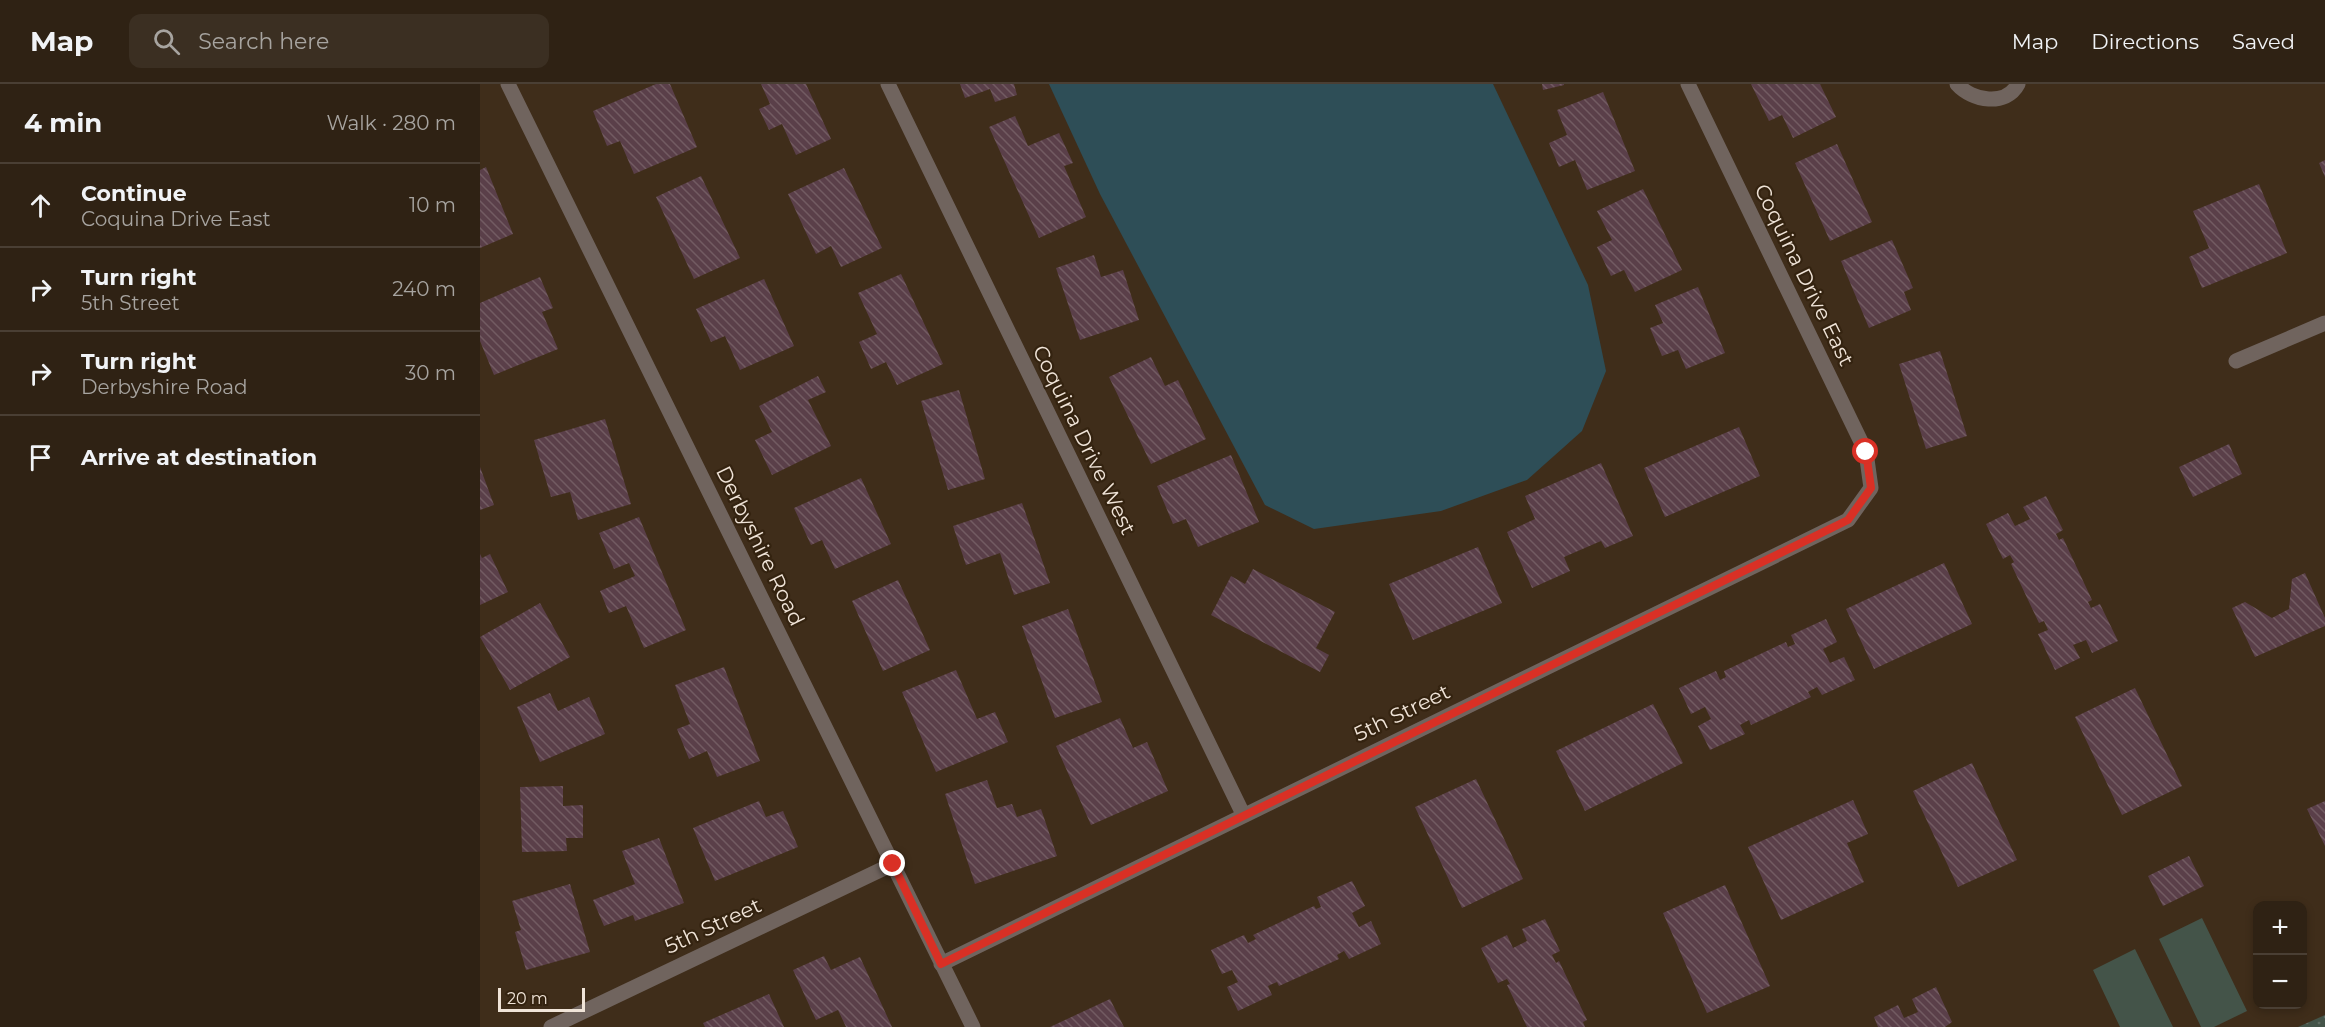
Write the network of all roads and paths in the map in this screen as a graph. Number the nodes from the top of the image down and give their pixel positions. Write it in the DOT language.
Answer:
graph roads {
  1 [pos="508,84"];
  2 [pos="888,84"];
  3 [pos="1688,84"];
  4 [pos="1957,84"];
  5 [pos="2018,84"];
  6 [pos="2325,323"];
  7 [pos="2236,361"];
  8 [pos="1871,488"];
  9 [pos="1243,814"];
  10 [pos="893,864"];
  11 [pos="941,964"];
  12 [pos="551,1027"];
  13 [pos="973,1027"];
  1 -- 10 [label="street, Derbyshire Road"];
  2 -- 9 [label="street, Coquina Drive West"];
  3 -- 8 [label="street, Coquina Drive East"];
  4 -- 5 [label="street"];
  6 -- 7 [label="street"];
  8 -- 9 [label="street, 5th Street"];
  9 -- 11 [label="street, 5th Street"];
  10 -- 11 [label="street, Derbyshire Road"];
  10 -- 12 [label="street, 5th Street"];
  11 -- 13 [label="street, Derbyshire Road"];
}
